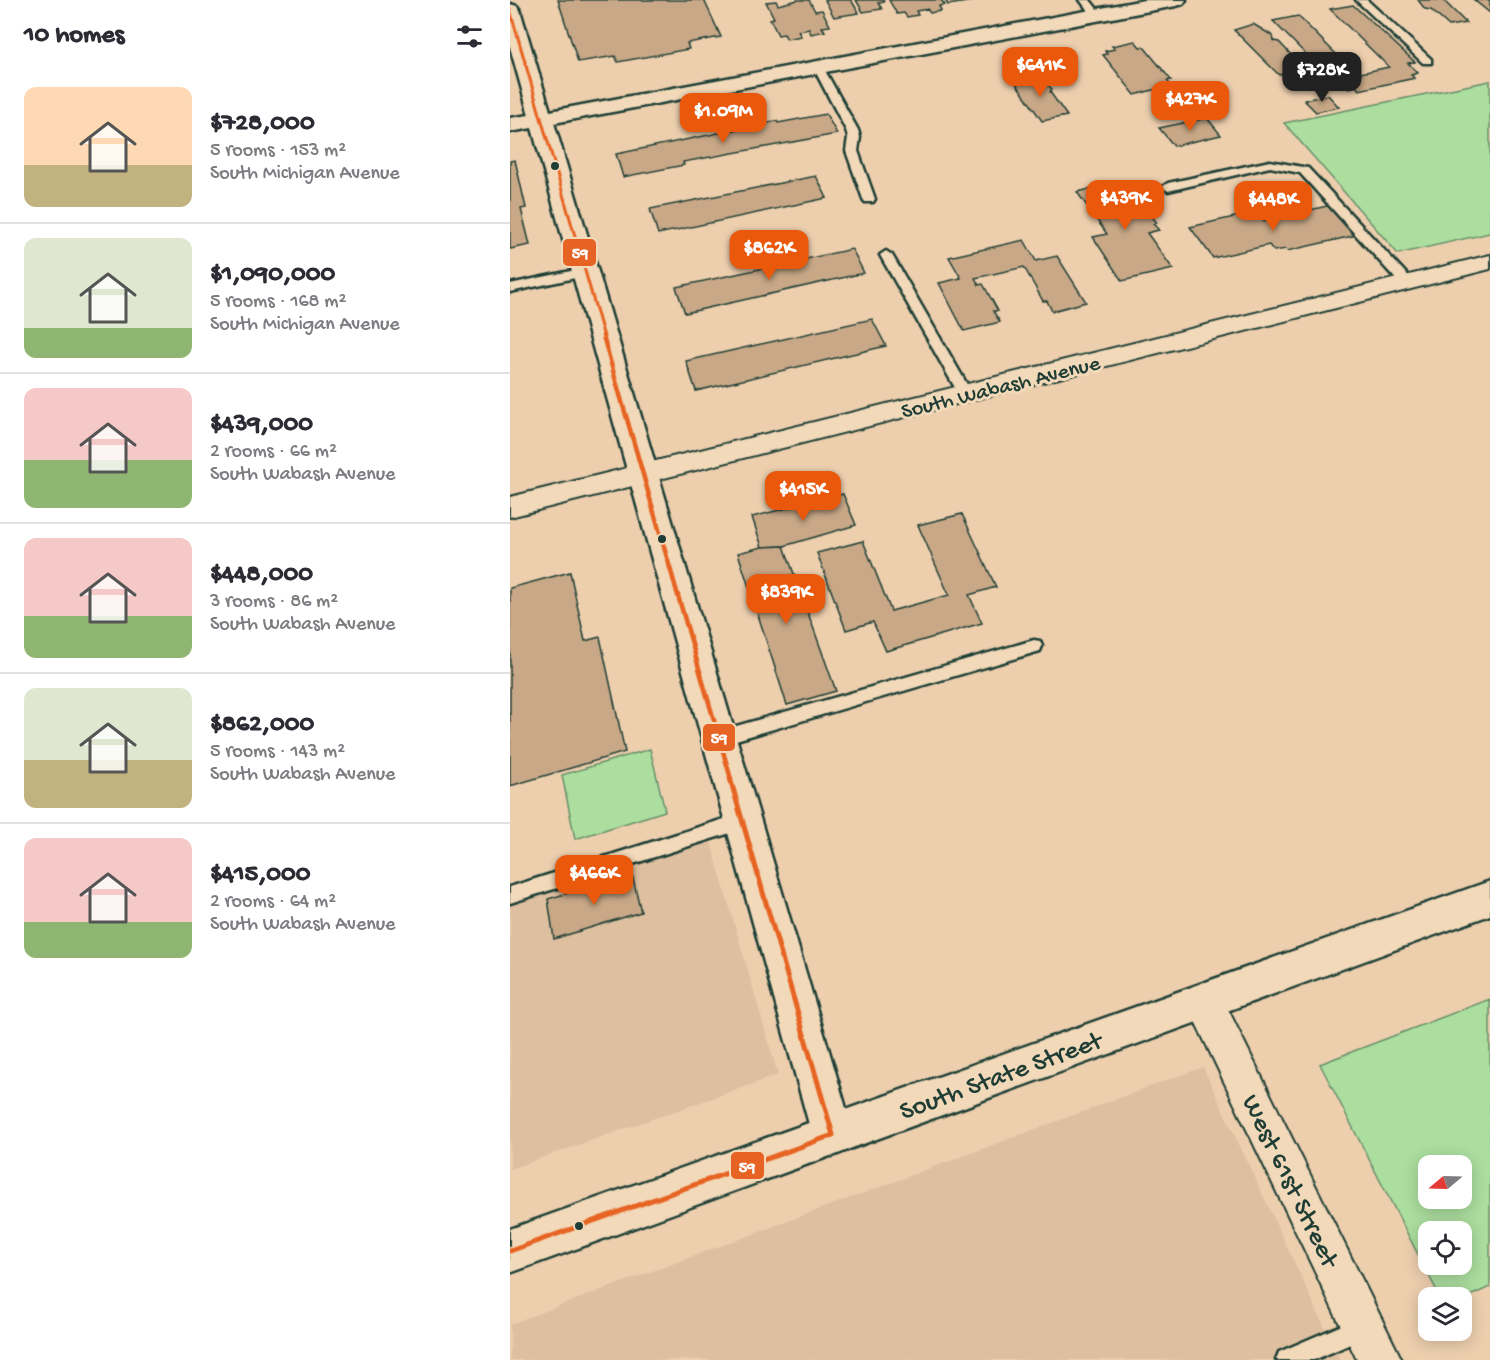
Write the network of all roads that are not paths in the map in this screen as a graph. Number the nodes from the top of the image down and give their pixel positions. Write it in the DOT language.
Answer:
graph roads {
  1 [pos="1176,0"];
  2 [pos="1361,0"];
  3 [pos="1091,7"];
  4 [pos="510,10"];
  5 [pos="1427,61"];
  6 [pos="818,67"];
  7 [pos="542,119"];
  8 [pos="510,125"];
  9 [pos="1168,187"];
  10 [pos="869,199"];
  11 [pos="886,255"];
  12 [pos="1490,262"];
  13 [pos="585,272"];
  14 [pos="1407,283"];
  15 [pos="510,288"];
  16 [pos="965,393"];
  17 [pos="643,474"];
  18 [pos="510,507"];
  19 [pos="1034,645"];
  20 [pos="719,738"];
  21 [pos="743,821"];
  22 [pos="510,895"];
  23 [pos="1490,898"];
  24 [pos="1204,1000"];
  25 [pos="833,1135"];
  26 [pos="510,1251"];
  27 [pos="1371,1343"];
  28 [pos="1287,1360"];
  1 -- 3 [label="street"];
  2 -- 5 [label="lane"];
  3 -- 6 [label="street"];
  4 -- 7 [label="street"];
  6 -- 7 [label="street"];
  6 -- 10 [label="lane"];
  7 -- 8 [label="street"];
  7 -- 13 [label="street"];
  9 -- 14 [label="lane"];
  11 -- 16 [label="lane"];
  12 -- 14 [label="street, South Wabash Avenue"];
  13 -- 15 [label="lane"];
  13 -- 17 [label="street"];
  14 -- 16 [label="street, South Wabash Avenue"];
  16 -- 17 [label="street, South Wabash Avenue"];
  17 -- 18 [label="street, South Wabash Avenue"];
  17 -- 20 [label="street"];
  19 -- 20 [label="lane"];
  20 -- 21 [label="street"];
  21 -- 22 [label="lane"];
  21 -- 25 [label="street"];
  23 -- 24 [label="street, South State Street"];
  24 -- 25 [label="street, South State Street"];
  24 -- 27 [label="street, West 61st Street"];
  25 -- 26 [label="street, South State Street"];
  27 -- 28 [label="lane"];
}
